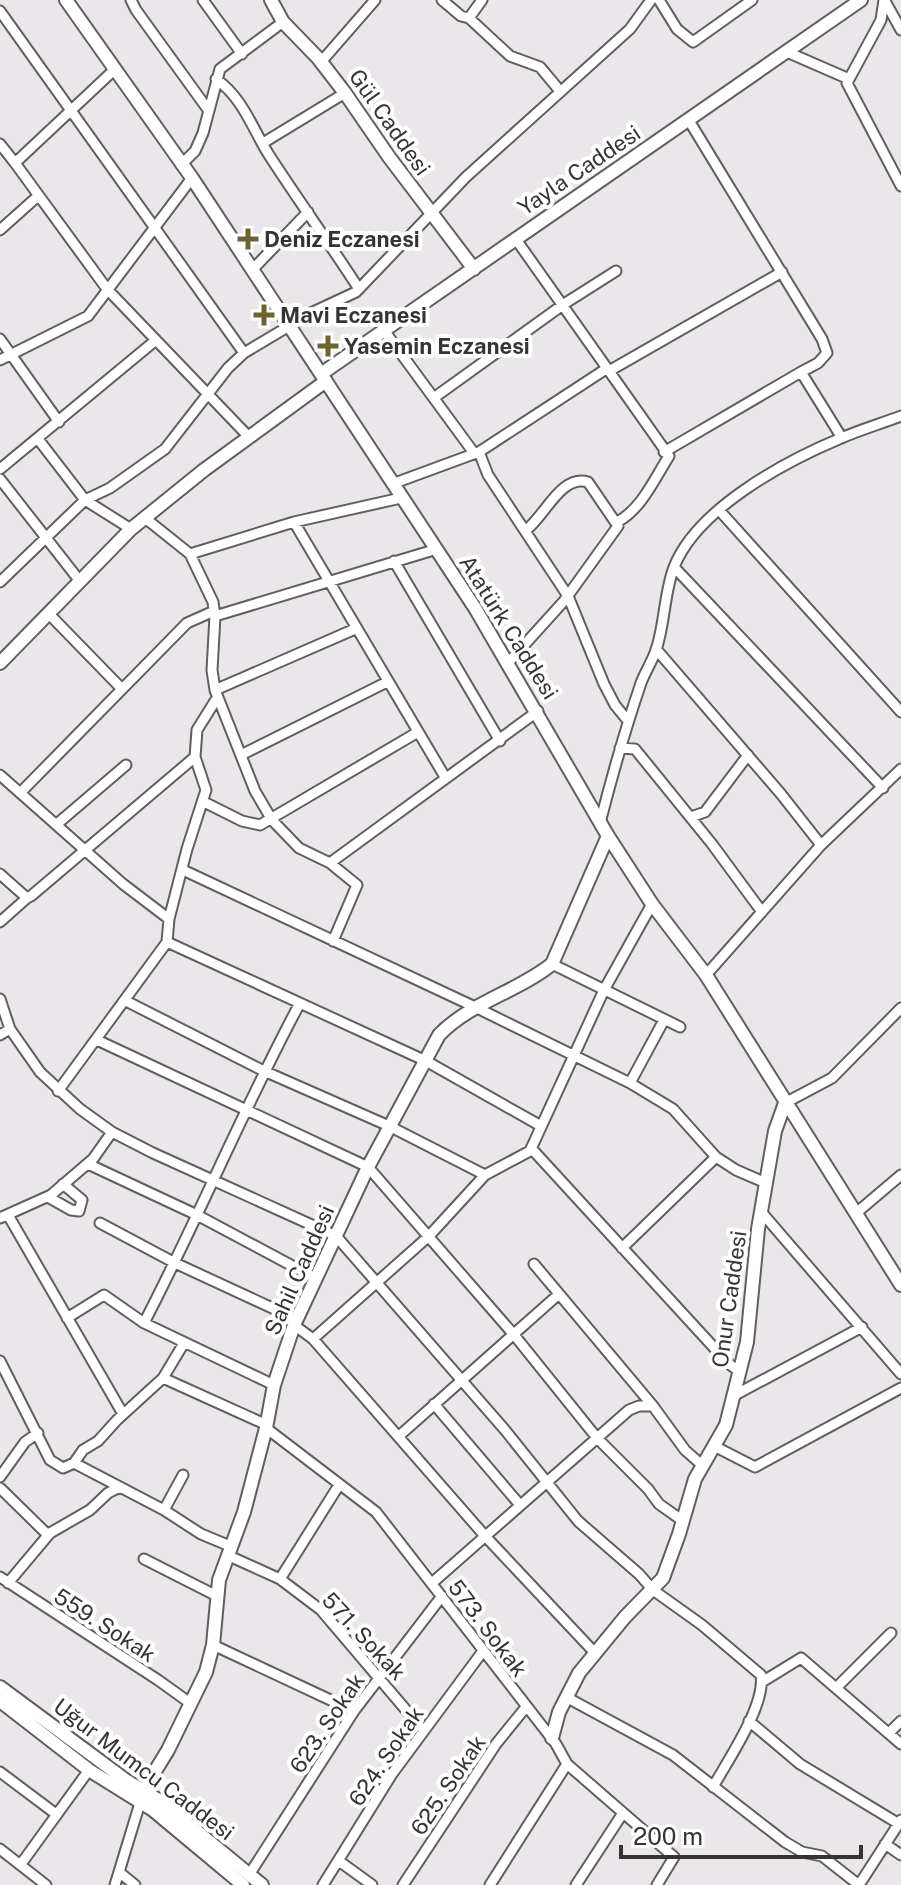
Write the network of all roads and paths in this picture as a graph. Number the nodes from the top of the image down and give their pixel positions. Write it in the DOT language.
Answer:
graph roads {
  1 [pos="66,0"];
  2 [pos="131,0"];
  3 [pos="203,0"];
  4 [pos="271,0"];
  5 [pos="375,0"];
  6 [pos="442,0"];
  7 [pos="482,0"];
  8 [pos="651,0"];
  9 [pos="659,0"];
  10 [pos="752,0"];
  11 [pos="861,0"];
  12 [pos="884,0"];
  13 [pos="0,11"];
  14 [pos="469,18"];
  15 [pos="283,22"];
  16 [pos="901,30"];
  17 [pos="787,52"];
  18 [pos="242,54"];
  19 [pos="321,62"];
  20 [pos="114,70"];
  21 [pos="216,79"];
  22 [pos="849,79"];
  23 [pos="560,91"];
  24 [pos="345,93"];
  25 [pos="72,111"];
  26 [pos="209,111"];
  27 [pos="688,119"];
  28 [pos="263,143"];
  29 [pos="0,144"];
  30 [pos="15,163"];
  31 [pos="181,165"];
  32 [pos="192,178"];
  33 [pos="901,186"];
  34 [pos="38,196"];
  35 [pos="308,212"];
  36 [pos="430,212"];
  37 [pos="157,228"];
  38 [pos="0,230"];
  39 [pos="515,238"];
  40 [pos="474,269"];
  41 [pos="252,270"];
  42 [pos="616,271"];
  43 [pos="782,272"];
  44 [pos="107,289"];
  45 [pos="359,289"];
  46 [pos="564,304"];
  47 [pos="289,325"];
  48 [pos="383,329"];
  49 [pos="0,339"];
  50 [pos="156,340"];
  51 [pos="244,353"];
  52 [pos="4,357"];
  53 [pos="608,370"];
  54 [pos="801,372"];
  55 [pos="323,377"];
  56 [pos="207,395"];
  57 [pos="435,397"];
  58 [pos="901,416"];
  59 [pos="59,422"];
  60 [pos="249,437"];
  61 [pos="842,438"];
  62 [pos="38,439"];
  63 [pos="476,452"];
  64 [pos="664,452"];
  65 [pos="0,469"];
  66 [pos="0,479"];
  67 [pos="392,484"];
  68 [pos="5,494"];
  69 [pos="401,498"];
  70 [pos="85,500"];
  71 [pos="719,510"];
  72 [pos="145,518"];
  73 [pos="294,522"];
  74 [pos="617,522"];
  75 [pos="131,529"];
  76 [pos="526,530"];
  77 [pos="44,538"];
  78 [pos="437,549"];
  79 [pos="190,554"];
  80 [pos="394,561"];
  81 [pos="674,567"];
  82 [pos="79,580"];
  83 [pos="327,580"];
  84 [pos="0,582"];
  85 [pos="568,596"];
  86 [pos="48,613"];
  87 [pos="215,613"];
  88 [pos="355,629"];
  89 [pos="656,649"];
  90 [pos="0,663"];
  91 [pos="508,663"];
  92 [pos="387,682"];
  93 [pos="122,689"];
  94 [pos="216,694"];
  95 [pos="538,711"];
  96 [pos="901,712"];
  97 [pos="628,721"];
  98 [pos="418,732"];
  99 [pos="500,741"];
  100 [pos="620,748"];
  101 [pos="241,755"];
  102 [pos="748,755"];
  103 [pos="195,757"];
  104 [pos="126,765"];
  105 [pos="901,769"];
  106 [pos="0,775"];
  107 [pos="445,777"];
  108 [pos="883,788"];
  109 [pos="22,791"];
  110 [pos="204,802"];
  111 [pos="691,817"];
  112 [pos="272,820"];
  113 [pos="600,823"];
  114 [pos="57,824"];
  115 [pos="608,836"];
  116 [pos="821,845"];
  117 [pos="86,850"];
  118 [pos="330,863"];
  119 [pos="183,870"];
  120 [pos="0,874"];
  121 [pos="27,898"];
  122 [pos="652,904"];
  123 [pos="762,912"];
  124 [pos="169,919"];
  125 [pos="0,922"];
  126 [pos="333,941"];
  127 [pos="167,942"];
  128 [pos="552,964"];
  129 [pos="706,975"];
  130 [pos="604,990"];
  131 [pos="0,999"];
  132 [pos="126,1001"];
  133 [pos="300,1003"];
  134 [pos="475,1007"];
  135 [pos="901,1008"];
  136 [pos="664,1020"];
  137 [pos="680,1027"];
  138 [pos="10,1029"];
  139 [pos="0,1035"];
  140 [pos="97,1040"];
  141 [pos="573,1056"];
  142 [pos="426,1061"];
  143 [pos="264,1071"];
  144 [pos="630,1083"];
  145 [pos="58,1091"];
  146 [pos="785,1103"];
  147 [pos="247,1110"];
  148 [pos="389,1126"];
  149 [pos="541,1126"];
  150 [pos="112,1132"];
  151 [pos="531,1148"];
  152 [pos="716,1157"];
  153 [pos="88,1164"];
  154 [pos="368,1167"];
  155 [pos="485,1175"];
  156 [pos="901,1175"];
  157 [pos="215,1181"];
  158 [pos="766,1183"];
  159 [pos="63,1184"];
  160 [pos="48,1197"];
  161 [pos="763,1214"];
  162 [pos="855,1214"];
  163 [pos="197,1215"];
  164 [pos="4,1217"];
  165 [pos="100,1223"];
  166 [pos="336,1236"];
  167 [pos="429,1236"];
  168 [pos="622,1248"];
  169 [pos="901,1260"];
  170 [pos="175,1263"];
  171 [pos="534,1264"];
  172 [pos="890,1270"];
  173 [pos="315,1278"];
  174 [pos="375,1284"];
  175 [pos="901,1285"];
  176 [pos="559,1294"];
  177 [pos="67,1318"];
  178 [pos="295,1322"];
  179 [pos="144,1323"];
  180 [pos="862,1327"];
  181 [pos="515,1336"];
  182 [pos="313,1339"];
  183 [pos="184,1343"];
  184 [pos="0,1361"];
  185 [pos="739,1371"];
  186 [pos="901,1374"];
  187 [pos="163,1378"];
  188 [pos="460,1380"];
  189 [pos="274,1385"];
  190 [pos="901,1388"];
  191 [pos="735,1395"];
  192 [pos="434,1404"];
  193 [pos="653,1406"];
  194 [pos="123,1414"];
  195 [pos="266,1427"];
  196 [pos="38,1433"];
  197 [pos="399,1436"];
  198 [pos="597,1438"];
  199 [pos="716,1447"];
  200 [pos="74,1463"];
  201 [pos="703,1466"];
  202 [pos="183,1475"];
  203 [pos="0,1477"];
  204 [pos="548,1481"];
  205 [pos="339,1485"];
  206 [pos="120,1487"];
  207 [pos="0,1488"];
  208 [pos="520,1505"];
  209 [pos="164,1510"];
  210 [pos="683,1521"];
  211 [pos="48,1535"];
  212 [pos="485,1536"];
  213 [pos="228,1551"];
  214 [pos="144,1559"];
  215 [pos="280,1579"];
  216 [pos="2,1580"];
  217 [pos="432,1583"];
  218 [pos="653,1590"];
  219 [pos="217,1596"];
  220 [pos="442,1596"];
  221 [pos="891,1633"];
  222 [pos="213,1645"];
  223 [pos="483,1651"];
  224 [pos="595,1653"];
  225 [pos="380,1678"];
  226 [pos="762,1682"];
  227 [pos="0,1687"];
  228 [pos="836,1688"];
  229 [pos="566,1697"];
  230 [pos="0,1701"];
  231 [pos="190,1703"];
  232 [pos="526,1707"];
  233 [pos="354,1711"];
  234 [pos="749,1721"];
  235 [pos="901,1721"];
  236 [pos="423,1730"];
  237 [pos="889,1733"];
  238 [pos="552,1738"];
  239 [pos="901,1744"];
  240 [pos="567,1764"];
  241 [pos="89,1770"];
  242 [pos="0,1772"];
  243 [pos="713,1787"];
  244 [pos="141,1797"];
  245 [pos="623,1813"];
  246 [pos="56,1814"];
  247 [pos="900,1822"];
  248 [pos="885,1844"];
  249 [pos="0,1849"];
  250 [pos="901,1855"];
  251 [pos="339,1861"];
  252 [pos="21,1864"];
  253 [pos="119,1872"];
  254 [pos="246,1880"];
  255 [pos="46,1885"];
  256 [pos="115,1885"];
  257 [pos="135,1885"];
  258 [pos="262,1885"];
  259 [pos="323,1885"];
  260 [pos="372,1885"];
  261 [pos="403,1885"];
  262 [pos="490,1885"];
  263 [pos="576,1885"];
  264 [pos="657,1885"];
  1 -- 20 [label="street, Atatürk Caddesi"];
  2 -- 26 [label="street"];
  3 -- 18 [label="street"];
  4 -- 15 [label="street, Gül Caddesi"];
  5 -- 19 [label="street"];
  6 -- 14 [label="street"];
  7 -- 14 [label="street"];
  8 -- 23 [label="street"];
  9 -- 10 [label="street"];
  11 -- 17 [label="street, Yayla Caddesi"];
  12 -- 16 [label="street"];
  12 -- 22 [label="street"];
  13 -- 25 [label="street"];
  14 -- 23 [label="street"];
  15 -- 18 [label="street"];
  15 -- 19 [label="street, Gül Caddesi"];
  17 -- 22 [label="street"];
  17 -- 27 [label="street, Yayla Caddesi"];
  18 -- 21 [label="street"];
  19 -- 24 [label="street, Gül Caddesi"];
  20 -- 25 [label="street"];
  20 -- 31 [label="street, Atatürk Caddesi"];
  21 -- 26 [label="street"];
  21 -- 28 [label="street"];
  22 -- 33 [label="street"];
  23 -- 36 [label="street"];
  24 -- 28 [label="street"];
  24 -- 36 [label="street, Gül Caddesi"];
  25 -- 30 [label="street"];
  25 -- 37 [label="street"];
  26 -- 31 [label="street"];
  27 -- 39 [label="street, Yayla Caddesi"];
  27 -- 43 [label="street"];
  28 -- 35 [label="street"];
  29 -- 30 [label="street"];
  30 -- 34 [label="street"];
  31 -- 32 [label="street, Atatürk Caddesi"];
  32 -- 37 [label="street"];
  32 -- 41 [label="street, Atatürk Caddesi"];
  34 -- 38 [label="street"];
  34 -- 44 [label="street"];
  35 -- 41 [label="street"];
  35 -- 45 [label="street"];
  36 -- 40 [label="street, Gül Caddesi"];
  36 -- 45 [label="street"];
  37 -- 44 [label="street"];
  37 -- 51 [label="street"];
  39 -- 40 [label="street, Yayla Caddesi"];
  39 -- 46 [label="street"];
  40 -- 48 [label="street, Yayla Caddesi"];
  41 -- 47 [label="street, Atatürk Caddesi"];
  42 -- 46 [label="street"];
  43 -- 53 [label="street"];
  43 -- 54 [label="street"];
  44 -- 50 [label="street"];
  44 -- 52 [label="street"];
  45 -- 47 [label="street"];
  46 -- 53 [label="street"];
  46 -- 57 [label="street"];
  47 -- 51 [label="street"];
  47 -- 55 [label="street, Atatürk Caddesi"];
  48 -- 55 [label="street, Yayla Caddesi"];
  48 -- 57 [label="street"];
  49 -- 52 [label="street"];
  50 -- 56 [label="street"];
  50 -- 59 [label="street"];
  51 -- 56 [label="street"];
  52 -- 59 [label="street"];
  53 -- 63 [label="street"];
  53 -- 64 [label="street"];
  54 -- 61 [label="street"];
  54 -- 64 [label="street"];
  55 -- 60 [label="street, Yayla Caddesi"];
  55 -- 67 [label="street, Atatürk Caddesi"];
  56 -- 60 [label="street"];
  56 -- 70 [label="street"];
  57 -- 63 [label="street"];
  58 -- 61 [label="street"];
  59 -- 62 [label="street"];
  60 -- 72 [label="street, Yayla Caddesi"];
  61 -- 71 [label="street"];
  62 -- 65 [label="street"];
  62 -- 70 [label="street"];
  63 -- 67 [label="street"];
  63 -- 76 [label="street"];
  64 -- 74 [label="street"];
  66 -- 68 [label="street"];
  67 -- 69 [label="street, Atatürk Caddesi"];
  68 -- 77 [label="street"];
  69 -- 73 [label="street"];
  69 -- 78 [label="street, Atatürk Caddesi"];
  70 -- 75 [label="street"];
  70 -- 77 [label="street"];
  71 -- 81 [label="street"];
  71 -- 96 [label="street"];
  72 -- 75 [label="street, Yayla Caddesi"];
  72 -- 79 [label="street"];
  73 -- 79 [label="street"];
  73 -- 83 [label="street"];
  74 -- 76 [label="street"];
  74 -- 85 [label="street"];
  75 -- 82 [label="street, Yayla Caddesi"];
  76 -- 85 [label="street"];
  77 -- 82 [label="street"];
  77 -- 84 [label="street"];
  78 -- 80 [label="street"];
  78 -- 91 [label="street, Atatürk Caddesi"];
  79 -- 87 [label="street"];
  80 -- 83 [label="street"];
  80 -- 99 [label="street"];
  81 -- 89 [label="street"];
  81 -- 108 [label="street"];
  82 -- 86 [label="street, Yayla Caddesi"];
  83 -- 87 [label="street"];
  83 -- 88 [label="street"];
  85 -- 91 [label="street"];
  85 -- 97 [label="street"];
  86 -- 90 [label="street, Yayla Caddesi"];
  86 -- 93 [label="street"];
  87 -- 93 [label="street"];
  87 -- 94 [label="street"];
  88 -- 92 [label="street"];
  88 -- 94 [label="street"];
  89 -- 97 [label="street"];
  89 -- 102 [label="street"];
  91 -- 95 [label="street, Atatürk Caddesi"];
  92 -- 98 [label="street"];
  92 -- 101 [label="street"];
  93 -- 109 [label="street"];
  94 -- 101 [label="street"];
  94 -- 103 [label="street"];
  95 -- 99 [label="street"];
  95 -- 113 [label="street, Atatürk Caddesi"];
  97 -- 100 [label="street"];
  98 -- 107 [label="street"];
  98 -- 112 [label="street"];
  99 -- 107 [label="street"];
  100 -- 111 [label="street"];
  100 -- 113 [label="street"];
  101 -- 112 [label="street"];
  102 -- 111 [label="street"];
  102 -- 116 [label="street"];
  103 -- 110 [label="street"];
  103 -- 117 [label="street"];
  104 -- 114 [label="street"];
  105 -- 108 [label="street"];
  106 -- 109 [label="street"];
  107 -- 118 [label="street"];
  108 -- 116 [label="street"];
  109 -- 114 [label="street"];
  110 -- 112 [label="street"];
  110 -- 119 [label="street"];
  111 -- 123 [label="street"];
  112 -- 118 [label="street"];
  113 -- 115 [label="street, Atatürk Caddesi"];
  114 -- 117 [label="street"];
  115 -- 122 [label="street, Atatürk Caddesi"];
  115 -- 128 [label="street"];
  116 -- 123 [label="street"];
  117 -- 121 [label="street"];
  117 -- 124 [label="street"];
  118 -- 126 [label="street"];
  119 -- 124 [label="street"];
  119 -- 126 [label="street"];
  120 -- 121 [label="street"];
  121 -- 125 [label="street"];
  122 -- 129 [label="street, Atatürk Caddesi"];
  122 -- 130 [label="street"];
  123 -- 129 [label="street"];
  124 -- 127 [label="street"];
  126 -- 134 [label="street"];
  127 -- 132 [label="street"];
  127 -- 133 [label="street"];
  128 -- 130 [label="street"];
  128 -- 134 [label="street, Sahil Caddesi"];
  129 -- 146 [label="street, Atatürk Caddesi"];
  130 -- 136 [label="street"];
  130 -- 141 [label="street"];
  131 -- 138 [label="street"];
  132 -- 140 [label="street"];
  132 -- 143 [label="street"];
  133 -- 142 [label="street"];
  133 -- 143 [label="street"];
  134 -- 141 [label="street"];
  134 -- 142 [label="street, Sahil Caddesi"];
  135 -- 146 [label="street"];
  136 -- 137 [label="street"];
  136 -- 144 [label="street"];
  138 -- 139 [label="street"];
  138 -- 145 [label="street"];
  140 -- 145 [label="street"];
  140 -- 147 [label="street"];
  141 -- 144 [label="street"];
  141 -- 149 [label="street"];
  142 -- 148 [label="street, Sahil Caddesi"];
  142 -- 149 [label="street"];
  143 -- 147 [label="street"];
  143 -- 148 [label="street"];
  144 -- 152 [label="street"];
  145 -- 150 [label="street"];
  146 -- 158 [label="street, Onur Caddesi"];
  146 -- 162 [label="street, Atatürk Caddesi"];
  147 -- 154 [label="street"];
  147 -- 157 [label="street"];
  148 -- 154 [label="street, Sahil Caddesi"];
  148 -- 155 [label="street"];
  149 -- 151 [label="street"];
  150 -- 153 [label="street"];
  150 -- 157 [label="street"];
  151 -- 155 [label="street"];
  151 -- 168 [label="street"];
  152 -- 158 [label="street"];
  152 -- 168 [label="street"];
  153 -- 159 [label="street"];
  153 -- 163 [label="street"];
  154 -- 166 [label="street, Sahil Caddesi"];
  154 -- 167 [label="street"];
  155 -- 167 [label="street"];
  156 -- 162 [label="street"];
  157 -- 163 [label="street"];
  157 -- 166 [label="street"];
  158 -- 161 [label="street, Onur Caddesi"];
  159 -- 160 [label="street"];
  159 -- 160 [label="street"];
  160 -- 164 [label="street"];
  161 -- 180 [label="street"];
  161 -- 185 [label="street, Onur Caddesi"];
  162 -- 172 [label="street, Atatürk Caddesi"];
  163 -- 170 [label="street"];
  163 -- 173 [label="street"];
  164 -- 177 [label="street"];
  165 -- 170 [label="street"];
  166 -- 173 [label="street, Sahil Caddesi"];
  166 -- 174 [label="street"];
  167 -- 174 [label="street"];
  167 -- 181 [label="street"];
  168 -- 185 [label="street"];
  169 -- 172 [label="street"];
  170 -- 178 [label="street"];
  170 -- 179 [label="street"];
  171 -- 176 [label="street"];
  172 -- 175 [label="street, Atatürk Caddesi"];
  173 -- 178 [label="street, Sahil Caddesi"];
  174 -- 182 [label="street"];
  174 -- 188 [label="street"];
  176 -- 181 [label="street"];
  176 -- 193 [label="street"];
  177 -- 179 [label="street"];
  177 -- 194 [label="street"];
  178 -- 182 [label="street"];
  178 -- 189 [label="street, Sahil Caddesi"];
  179 -- 183 [label="street"];
  180 -- 186 [label="street"];
  180 -- 191 [label="street"];
  181 -- 188 [label="street"];
  181 -- 198 [label="street"];
  182 -- 197 [label="street"];
  183 -- 187 [label="street"];
  183 -- 189 [label="street"];
  184 -- 196 [label="street"];
  185 -- 191 [label="street, Onur Caddesi"];
  187 -- 194 [label="street"];
  187 -- 195 [label="street, 573. Sokak"];
  188 -- 192 [label="street"];
  188 -- 204 [label="street"];
  189 -- 195 [label="street, Sahil Caddesi"];
  190 -- 199 [label="street"];
  191 -- 199 [label="street, Onur Caddesi"];
  192 -- 197 [label="street"];
  192 -- 208 [label="street"];
  193 -- 198 [label="street"];
  193 -- 201 [label="street"];
  194 -- 200 [label="street"];
  195 -- 205 [label="street, 573. Sokak"];
  195 -- 213 [label="street, Sahil Caddesi"];
  196 -- 200 [label="street, 571. Sokak"];
  196 -- 203 [label="street"];
  197 -- 212 [label="street"];
  198 -- 204 [label="street"];
  198 -- 210 [label="street"];
  199 -- 201 [label="street, Onur Caddesi"];
  200 -- 206 [label="street, 571. Sokak"];
  201 -- 210 [label="street, Onur Caddesi"];
  202 -- 209 [label="street"];
  204 -- 208 [label="street"];
  204 -- 218 [label="street"];
  205 -- 215 [label="street"];
  205 -- 217 [label="street, 573. Sokak"];
  206 -- 209 [label="street, 571. Sokak"];
  206 -- 211 [label="street"];
  207 -- 211 [label="street"];
  208 -- 212 [label="street"];
  209 -- 213 [label="street, 571. Sokak"];
  210 -- 218 [label="street, Onur Caddesi"];
  211 -- 216 [label="street"];
  212 -- 217 [label="street"];
  212 -- 224 [label="street"];
  213 -- 215 [label="street, 571. Sokak"];
  213 -- 219 [label="street, Sahil Caddesi"];
  214 -- 219 [label="street"];
  215 -- 225 [label="street, 571. Sokak"];
  216 -- 231 [label="street, 559. Sokak"];
  217 -- 220 [label="street, 573. Sokak"];
  218 -- 224 [label="street, Onur Caddesi"];
  218 -- 226 [label="street"];
  219 -- 222 [label="street, Sahil Caddesi"];
  220 -- 223 [label="street, 573. Sokak"];
  220 -- 225 [label="street, 623. Sokak"];
  221 -- 228 [label="street"];
  222 -- 231 [label="street, Sahil Caddesi"];
  222 -- 233 [label="street"];
  223 -- 232 [label="street, 573. Sokak"];
  223 -- 236 [label="street, 624. Sokak"];
  224 -- 229 [label="street, Onur Caddesi"];
  225 -- 233 [label="street, 623. Sokak"];
  225 -- 236 [label="street, 571. Sokak"];
  226 -- 228 [label="street"];
  226 -- 234 [label="street"];
  227 -- 244 [label="street, Uğur Mumcu Caddesi"];
  228 -- 237 [label="street"];
  229 -- 238 [label="street, Onur Caddesi"];
  229 -- 243 [label="street"];
  230 -- 241 [label="street, Uğur Mumcu Caddesi"];
  231 -- 244 [label="street, Sahil Caddesi"];
  232 -- 238 [label="street, 573. Sokak"];
  232 -- 261 [label="street, 625. Sokak"];
  233 -- 254 [label="street, 623. Sokak"];
  234 -- 243 [label="street"];
  234 -- 247 [label="street"];
  235 -- 237 [label="street"];
  236 -- 251 [label="street, 624. Sokak"];
  237 -- 239 [label="street"];
  238 -- 240 [label="street, 573. Sokak"];
  240 -- 245 [label="street, 573. Sokak"];
  240 -- 262 [label="street"];
  241 -- 244 [label="street, Uğur Mumcu Caddesi"];
  241 -- 246 [label="street"];
  242 -- 246 [label="street"];
  243 -- 248 [label="street"];
  244 -- 253 [label="street"];
  244 -- 254 [label="street, Uğur Mumcu Caddesi"];
  245 -- 263 [label="street"];
  245 -- 264 [label="street, 573. Sokak"];
  246 -- 252 [label="street"];
  247 -- 248 [label="street"];
  248 -- 250 [label="street"];
  249 -- 252 [label="street"];
  251 -- 259 [label="street, 624. Sokak"];
  251 -- 260 [label="street"];
  252 -- 255 [label="street"];
  253 -- 256 [label="street"];
  253 -- 257 [label="street"];
  254 -- 258 [label="street, Uğur Mumcu Caddesi"];
}
